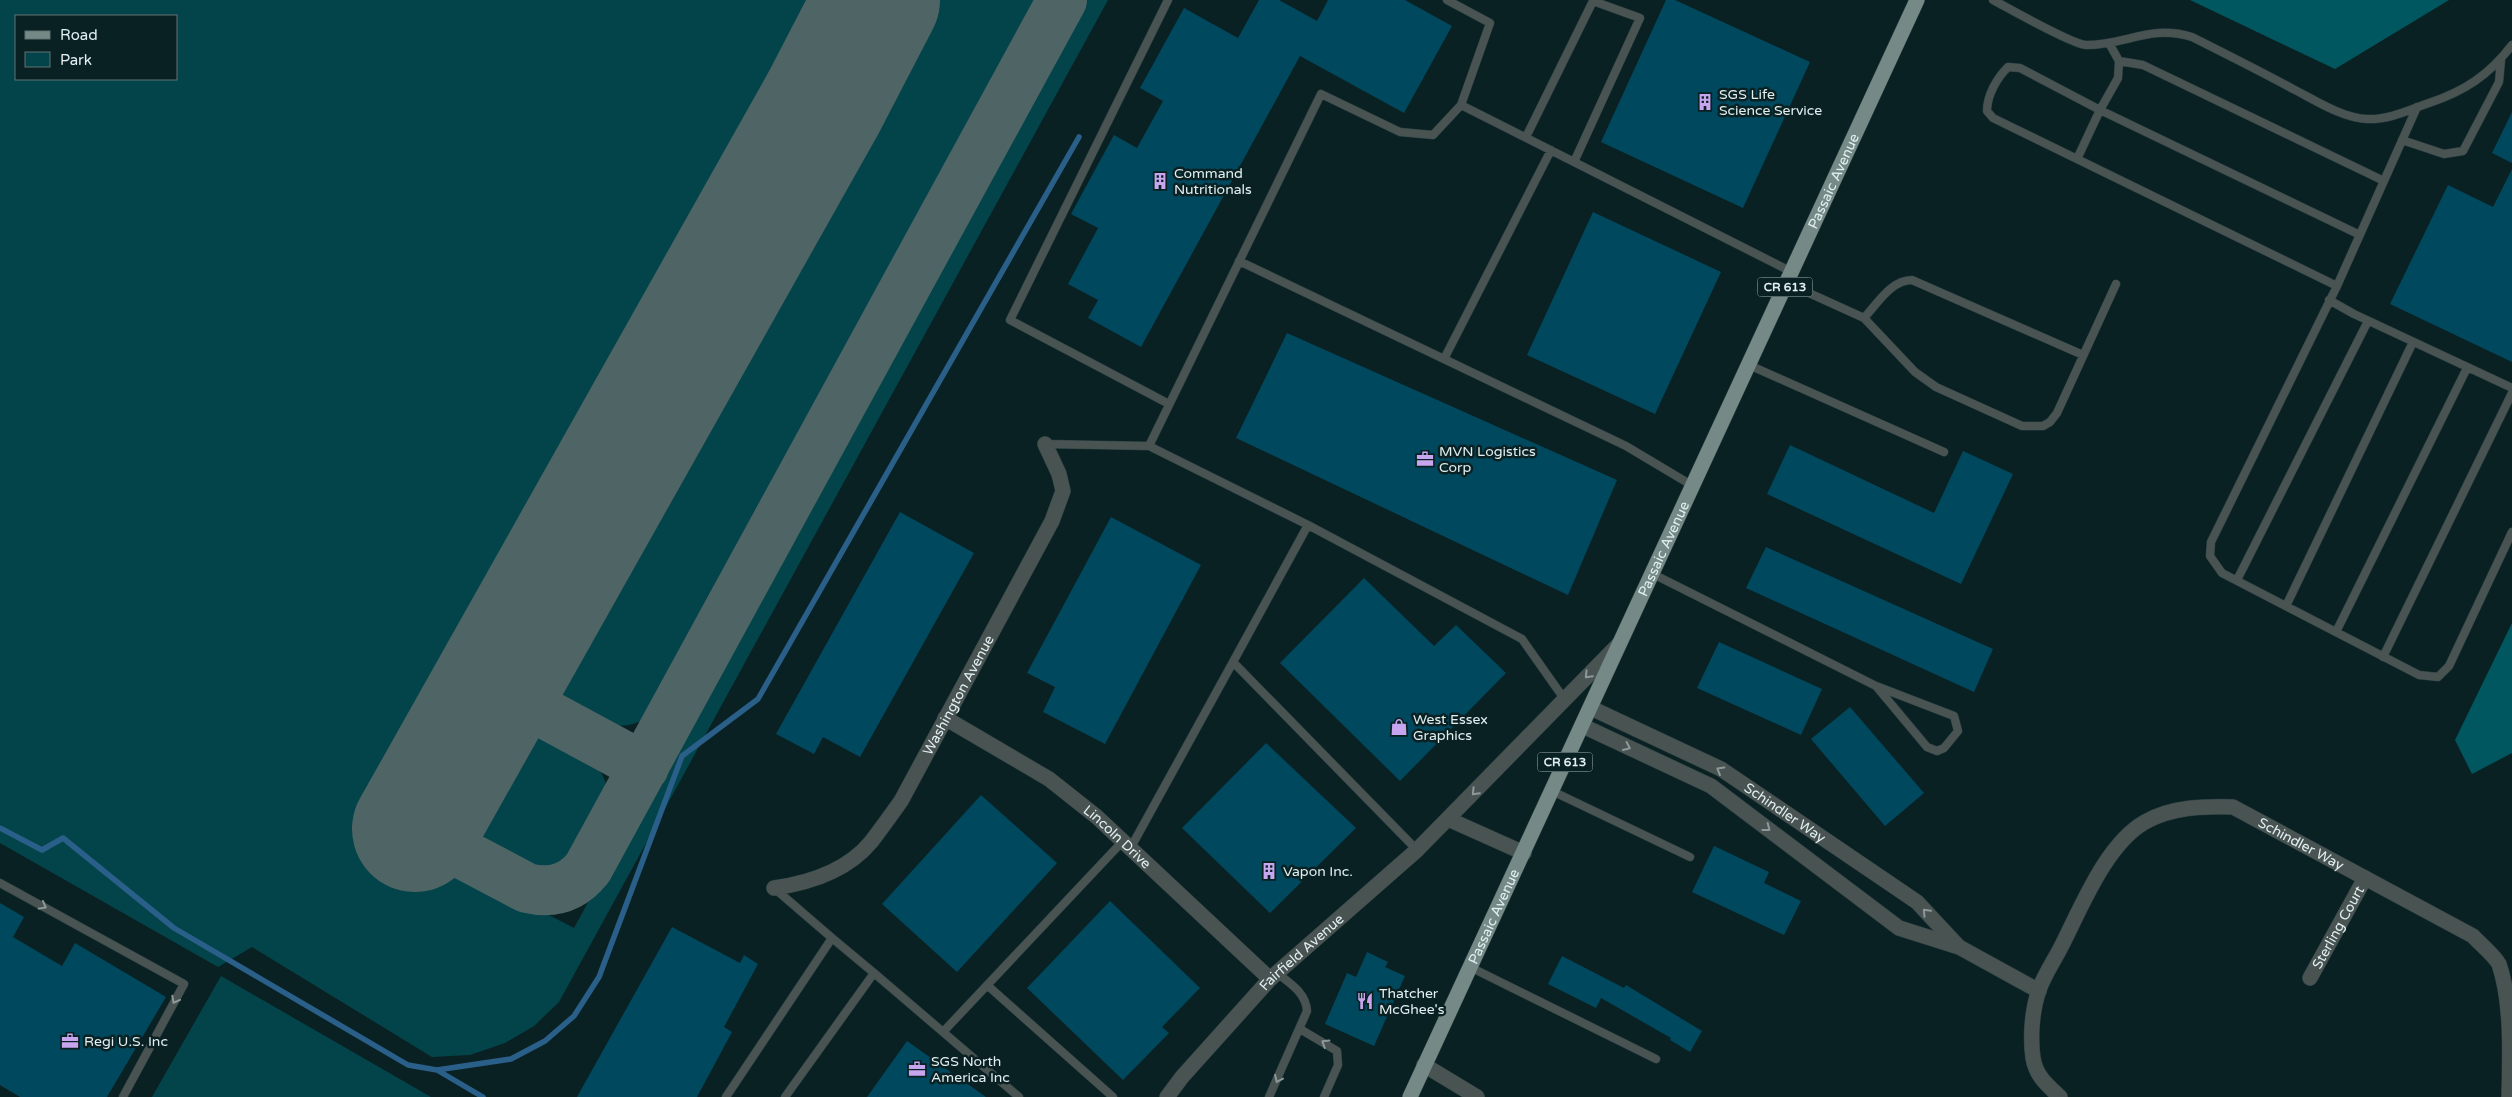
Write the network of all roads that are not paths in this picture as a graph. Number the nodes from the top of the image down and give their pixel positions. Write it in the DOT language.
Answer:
graph roads {
  1 [pos="1168,0"];
  2 [pos="1447,0"];
  3 [pos="1917,0"];
  4 [pos="1993,0"];
  5 [pos="2109,43"];
  6 [pos="2512,45"];
  7 [pos="2501,60"];
  8 [pos="2119,61"];
  9 [pos="1461,105"];
  10 [pos="2417,107"];
  11 [pos="2100,110"];
  12 [pos="1526,137"];
  13 [pos="2402,140"];
  14 [pos="1551,150"];
  15 [pos="2077,159"];
  16 [pos="1574,162"];
  17 [pos="2384,181"];
  18 [pos="2360,235"];
  19 [pos="1239,261"];
  20 [pos="1789,277"];
  21 [pos="2116,284"];
  22 [pos="2337,286"];
  23 [pos="2329,300"];
  24 [pos="1864,318"];
  25 [pos="2368,321"];
  26 [pos="2412,342"];
  27 [pos="2083,355"];
  28 [pos="1444,359"];
  29 [pos="1749,365"];
  30 [pos="2467,368"];
  31 [pos="2512,388"];
  32 [pos="2512,392"];
  33 [pos="1169,404"];
  34 [pos="1045,444"];
  35 [pos="1149,446"];
  36 [pos="1944,452"];
  37 [pos="1693,486"];
  38 [pos="1308,525"];
  39 [pos="2512,532"];
  40 [pos="1653,574"];
  41 [pos="2237,580"];
  42 [pos="2286,606"];
  43 [pos="2336,632"];
  44 [pos="1622,640"];
  45 [pos="2383,657"];
  46 [pos="1233,662"];
  47 [pos="1876,686"];
  48 [pos="1565,700"];
  49 [pos="1591,708"];
  50 [pos="945,718"];
  51 [pos="1583,726"];
  52 [pos="1552,791"];
  53 [pos="1448,819"];
  54 [pos="1126,846"];
  55 [pos="1418,850"];
  56 [pos="1524,853"];
  57 [pos="1690,858"];
  58 [pos="2365,878"];
  59 [pos="0,882"];
  60 [pos="774,888"];
  61 [pos="832,938"];
  62 [pos="1959,947"];
  63 [pos="1470,967"];
  64 [pos="874,973"];
  65 [pos="1274,976"];
  66 [pos="2310,978"];
  67 [pos="987,985"];
  68 [pos="2039,990"];
  69 [pos="1300,1029"];
  70 [pos="943,1032"];
  71 [pos="1656,1059"];
  72 [pos="1424,1065"];
  73 [pos="123,1097"];
  74 [pos="726,1097"];
  75 [pos="786,1097"];
  76 [pos="1019,1097"];
  77 [pos="1113,1097"];
  78 [pos="1167,1097"];
  79 [pos="1269,1097"];
  80 [pos="1324,1097"];
  81 [pos="1410,1097"];
  82 [pos="1477,1097"];
  83 [pos="2060,1097"];
  84 [pos="2509,1097"];
  1 -- 33 [label="lane"];
  2 -- 9 [label="lane"];
  3 -- 20 [label="main road, Passaic Avenue / CR 613"];
  4 -- 5 [label="lane"];
  5 -- 8 [label="lane"];
  5 -- 10 [label="lane"];
  6 -- 7 [label="lane"];
  7 -- 10 [label="lane"];
  7 -- 13 [label="lane"];
  8 -- 11 [label="lane"];
  8 -- 17 [label="lane"];
  9 -- 12 [label="lane"];
  9 -- 19 [label="lane"];
  10 -- 13 [label="lane"];
  11 -- 15 [label="lane"];
  11 -- 15 [label="lane"];
  11 -- 18 [label="lane"];
  12 -- 14 [label="lane"];
  12 -- 16 [label="lane"];
  13 -- 17 [label="lane"];
  14 -- 16 [label="lane"];
  14 -- 28 [label="lane"];
  15 -- 22 [label="lane"];
  16 -- 20 [label="lane"];
  17 -- 18 [label="lane"];
  18 -- 22 [label="lane"];
  19 -- 28 [label="lane"];
  19 -- 33 [label="lane"];
  20 -- 24 [label="lane"];
  20 -- 29 [label="main road, Passaic Avenue / CR 613"];
  21 -- 27 [label="lane"];
  22 -- 23 [label="lane"];
  23 -- 25 [label="lane"];
  23 -- 41 [label="lane"];
  24 -- 27 [label="lane"];
  24 -- 27 [label="lane"];
  25 -- 26 [label="lane"];
  25 -- 41 [label="lane"];
  26 -- 30 [label="lane"];
  26 -- 42 [label="lane"];
  28 -- 37 [label="lane"];
  29 -- 36 [label="lane"];
  29 -- 37 [label="main road, Passaic Avenue / CR 613"];
  30 -- 31 [label="lane"];
  30 -- 43 [label="lane"];
  32 -- 45 [label="lane"];
  33 -- 35 [label="lane"];
  34 -- 35 [label="lane"];
  34 -- 50 [label="street, Washington Avenue"];
  35 -- 38 [label="lane"];
  37 -- 40 [label="main road, Passaic Avenue / CR 613"];
  38 -- 46 [label="lane"];
  38 -- 48 [label="lane"];
  39 -- 45 [label="lane"];
  40 -- 44 [label="main road, Passaic Avenue / CR 613"];
  40 -- 47 [label="lane"];
  41 -- 42 [label="lane"];
  42 -- 43 [label="lane"];
  43 -- 45 [label="lane"];
  44 -- 48 [label="street, Fairfield Avenue, one-way"];
  44 -- 49 [label="main road, Passaic Avenue / CR 613"];
  46 -- 54 [label="lane"];
  46 -- 55 [label="lane"];
  47 -- 47 [label="lane"];
  48 -- 53 [label="street, Fairfield Avenue, one-way"];
  49 -- 51 [label="main road, Passaic Avenue / CR 613"];
  62 -- 49 [label="street, Schindler Way, one-way"];
  50 -- 54 [label="street, Lincoln Drive"];
  50 -- 60 [label="street, Washington Avenue"];
  51 -- 52 [label="main road, Passaic Avenue / CR 613"];
  51 -- 62 [label="street, Schindler Way, one-way"];
  52 -- 56 [label="main road, Passaic Avenue / CR 613"];
  52 -- 57 [label="lane"];
  53 -- 55 [label="street, Fairfield Avenue"];
  53 -- 56 [label="street"];
  54 -- 65 [label="street, Lincoln Drive"];
  54 -- 67 [label="lane"];
  55 -- 65 [label="street, Fairfield Avenue"];
  56 -- 63 [label="main road, Passaic Avenue / CR 613"];
  58 -- 66 [label="street, Sterling Court"];
  58 -- 68 [label="street, Schindler Way"];
  58 -- 84 [label="street, Schindler Way"];
  59 -- 73 [label="lane, one-way"];
  60 -- 61 [label="lane"];
  61 -- 64 [label="lane"];
  61 -- 74 [label="lane"];
  62 -- 68 [label="street, Schindler Way"];
  63 -- 71 [label="lane"];
  63 -- 72 [label="main road, Passaic Avenue / CR 613"];
  64 -- 70 [label="lane"];
  64 -- 75 [label="lane"];
  65 -- 69 [label="lane"];
  65 -- 78 [label="street, Fairfield Avenue"];
  67 -- 70 [label="lane"];
  67 -- 77 [label="lane"];
  68 -- 83 [label="street, Schindler Way"];
  69 -- 79 [label="lane, one-way"];
  80 -- 69 [label="lane, one-way"];
  70 -- 76 [label="lane"];
  72 -- 81 [label="main road, Passaic Avenue / CR 613"];
  72 -- 82 [label="street"];
}
